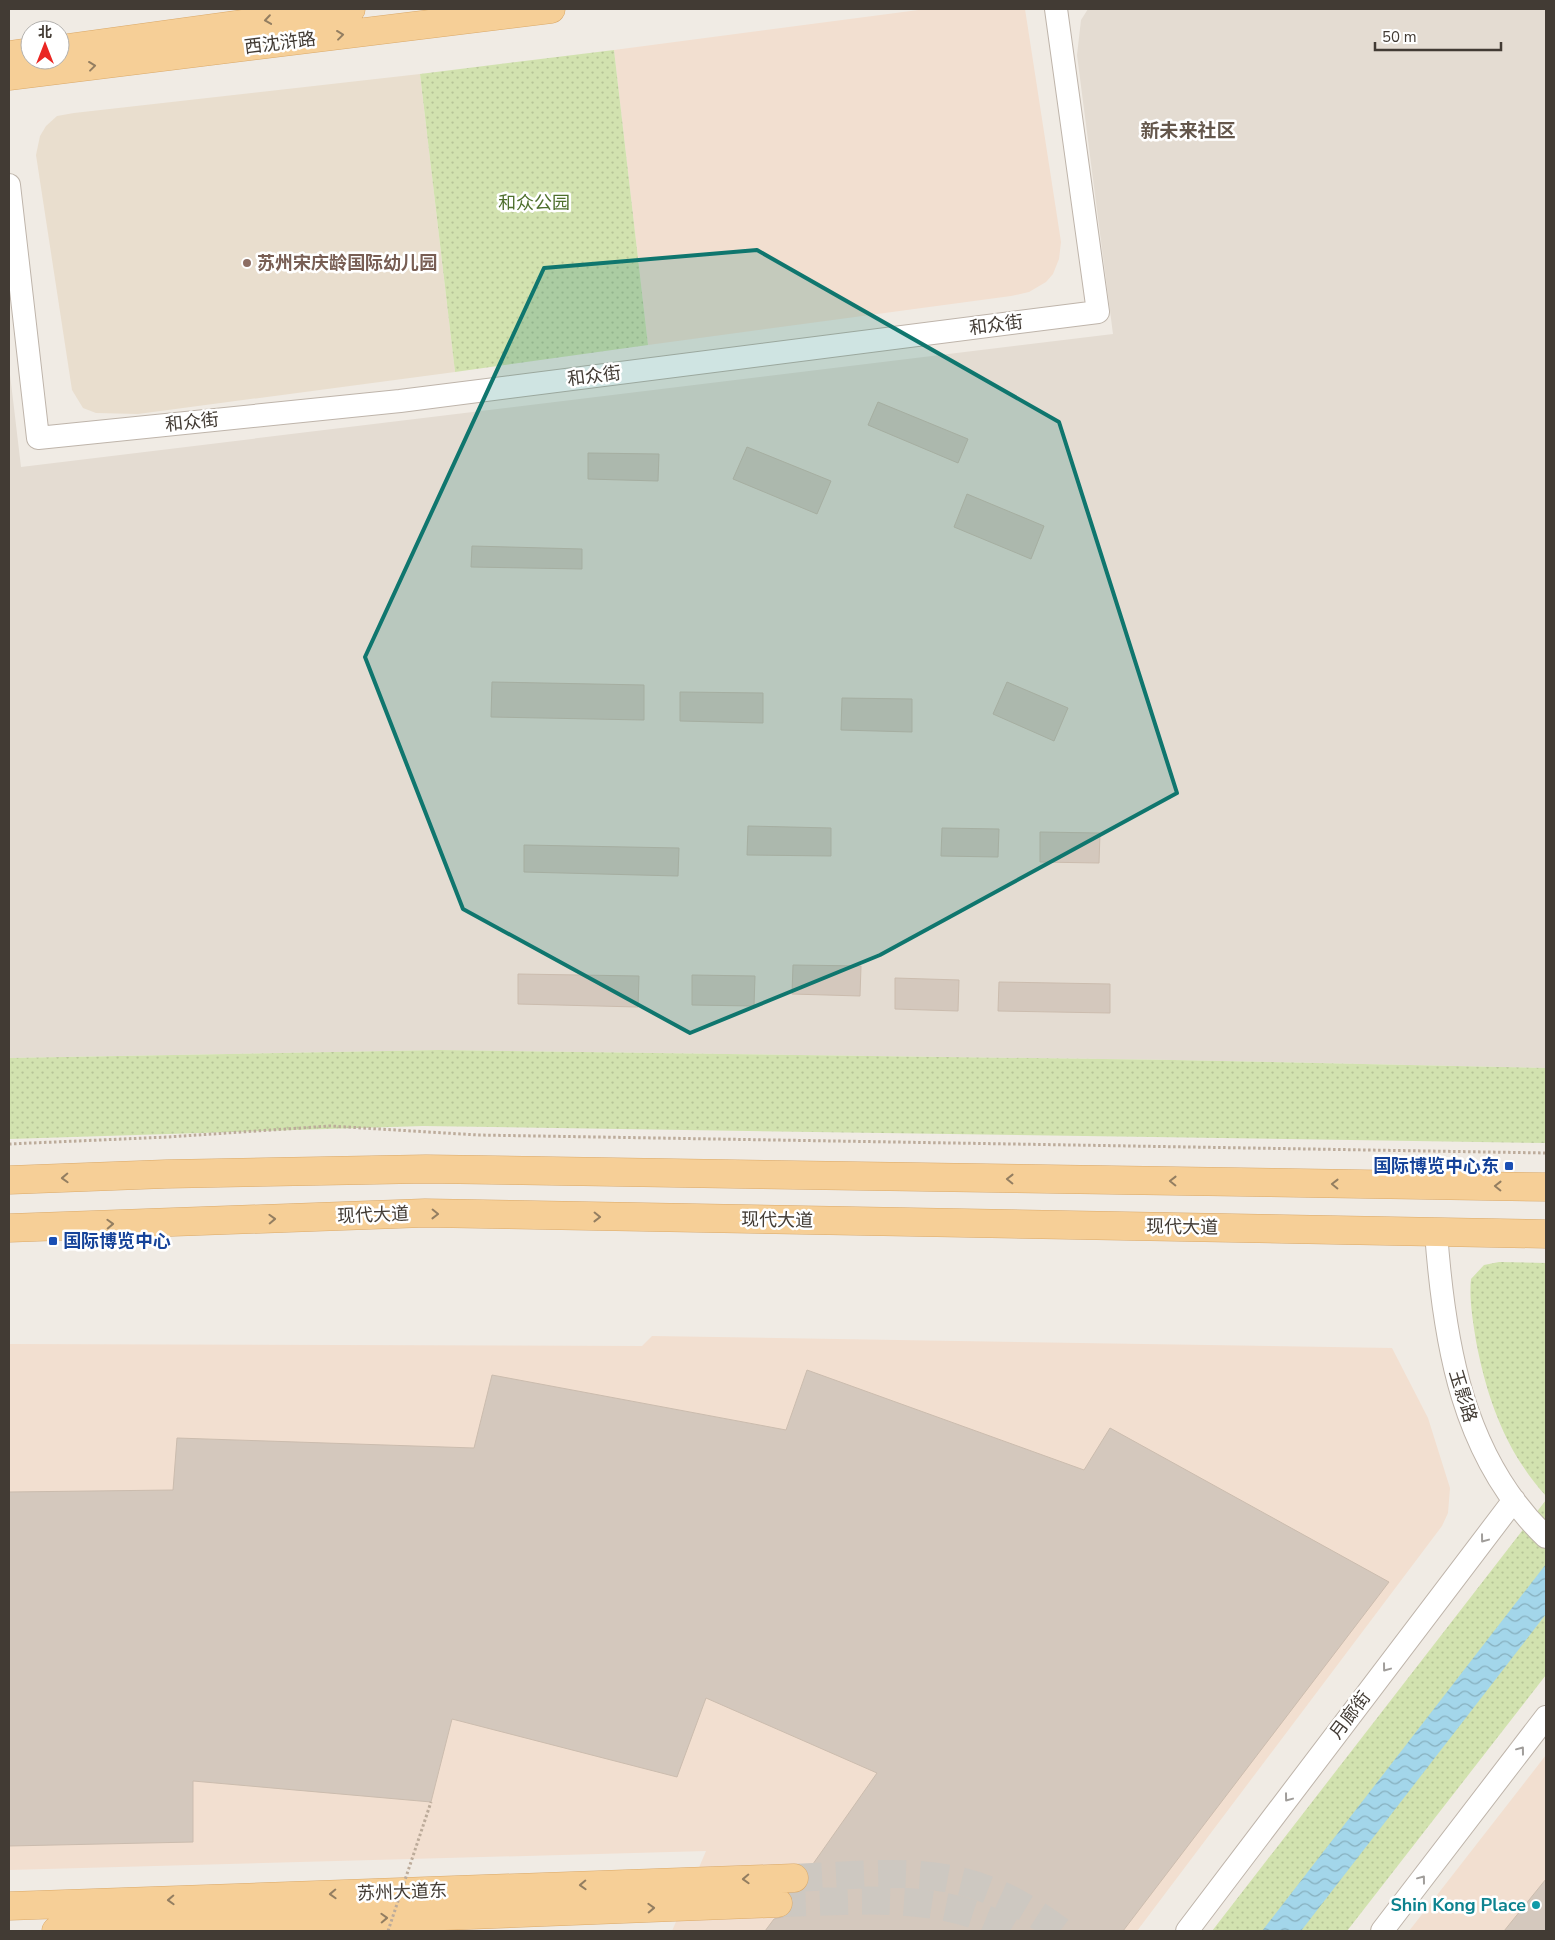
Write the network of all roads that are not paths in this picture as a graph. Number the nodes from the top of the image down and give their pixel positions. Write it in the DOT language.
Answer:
graph roads {
  1 [pos="351,9"];
  2 [pos="551,9"];
  3 [pos="1056,9"];
  4 [pos="70,47"];
  5 [pos="9,76"];
  6 [pos="9,185"];
  7 [pos="9,1180"];
  8 [pos="1546,1187"];
  9 [pos="9,1228"];
  10 [pos="1436,1232"];
  11 [pos="1546,1234"];
  12 [pos="1514,1500"];
  13 [pos="1543,1534"];
  14 [pos="1546,1717"];
  15 [pos="794,1878"];
  16 [pos="778,1903"];
  17 [pos="9,1906"];
  18 [pos="56,1931"];
  19 [pos="1187,1931"];
  20 [pos="1382,1931"];
  1 -- 4 [label="main road, 西沈浒路, one-way"];
  5 -- 2 [label="main road, 西沈浒路, one-way"];
  3 -- 6 [label="street, 和众街"];
  8 -- 7 [label="main road, one-way"];
  9 -- 10 [label="main road, 现代大道, one-way"];
  10 -- 11 [label="main road, 现代大道"];
  10 -- 12 [label="street, 玉影路"];
  12 -- 13 [label="street, 玉影路"];
  12 -- 19 [label="street, 月廊街, one-way"];
  20 -- 14 [label="street, one-way"];
  15 -- 17 [label="main road, 苏州大道东, one-way"];
  18 -- 16 [label="main road, 苏州大道东, one-way"];
}
